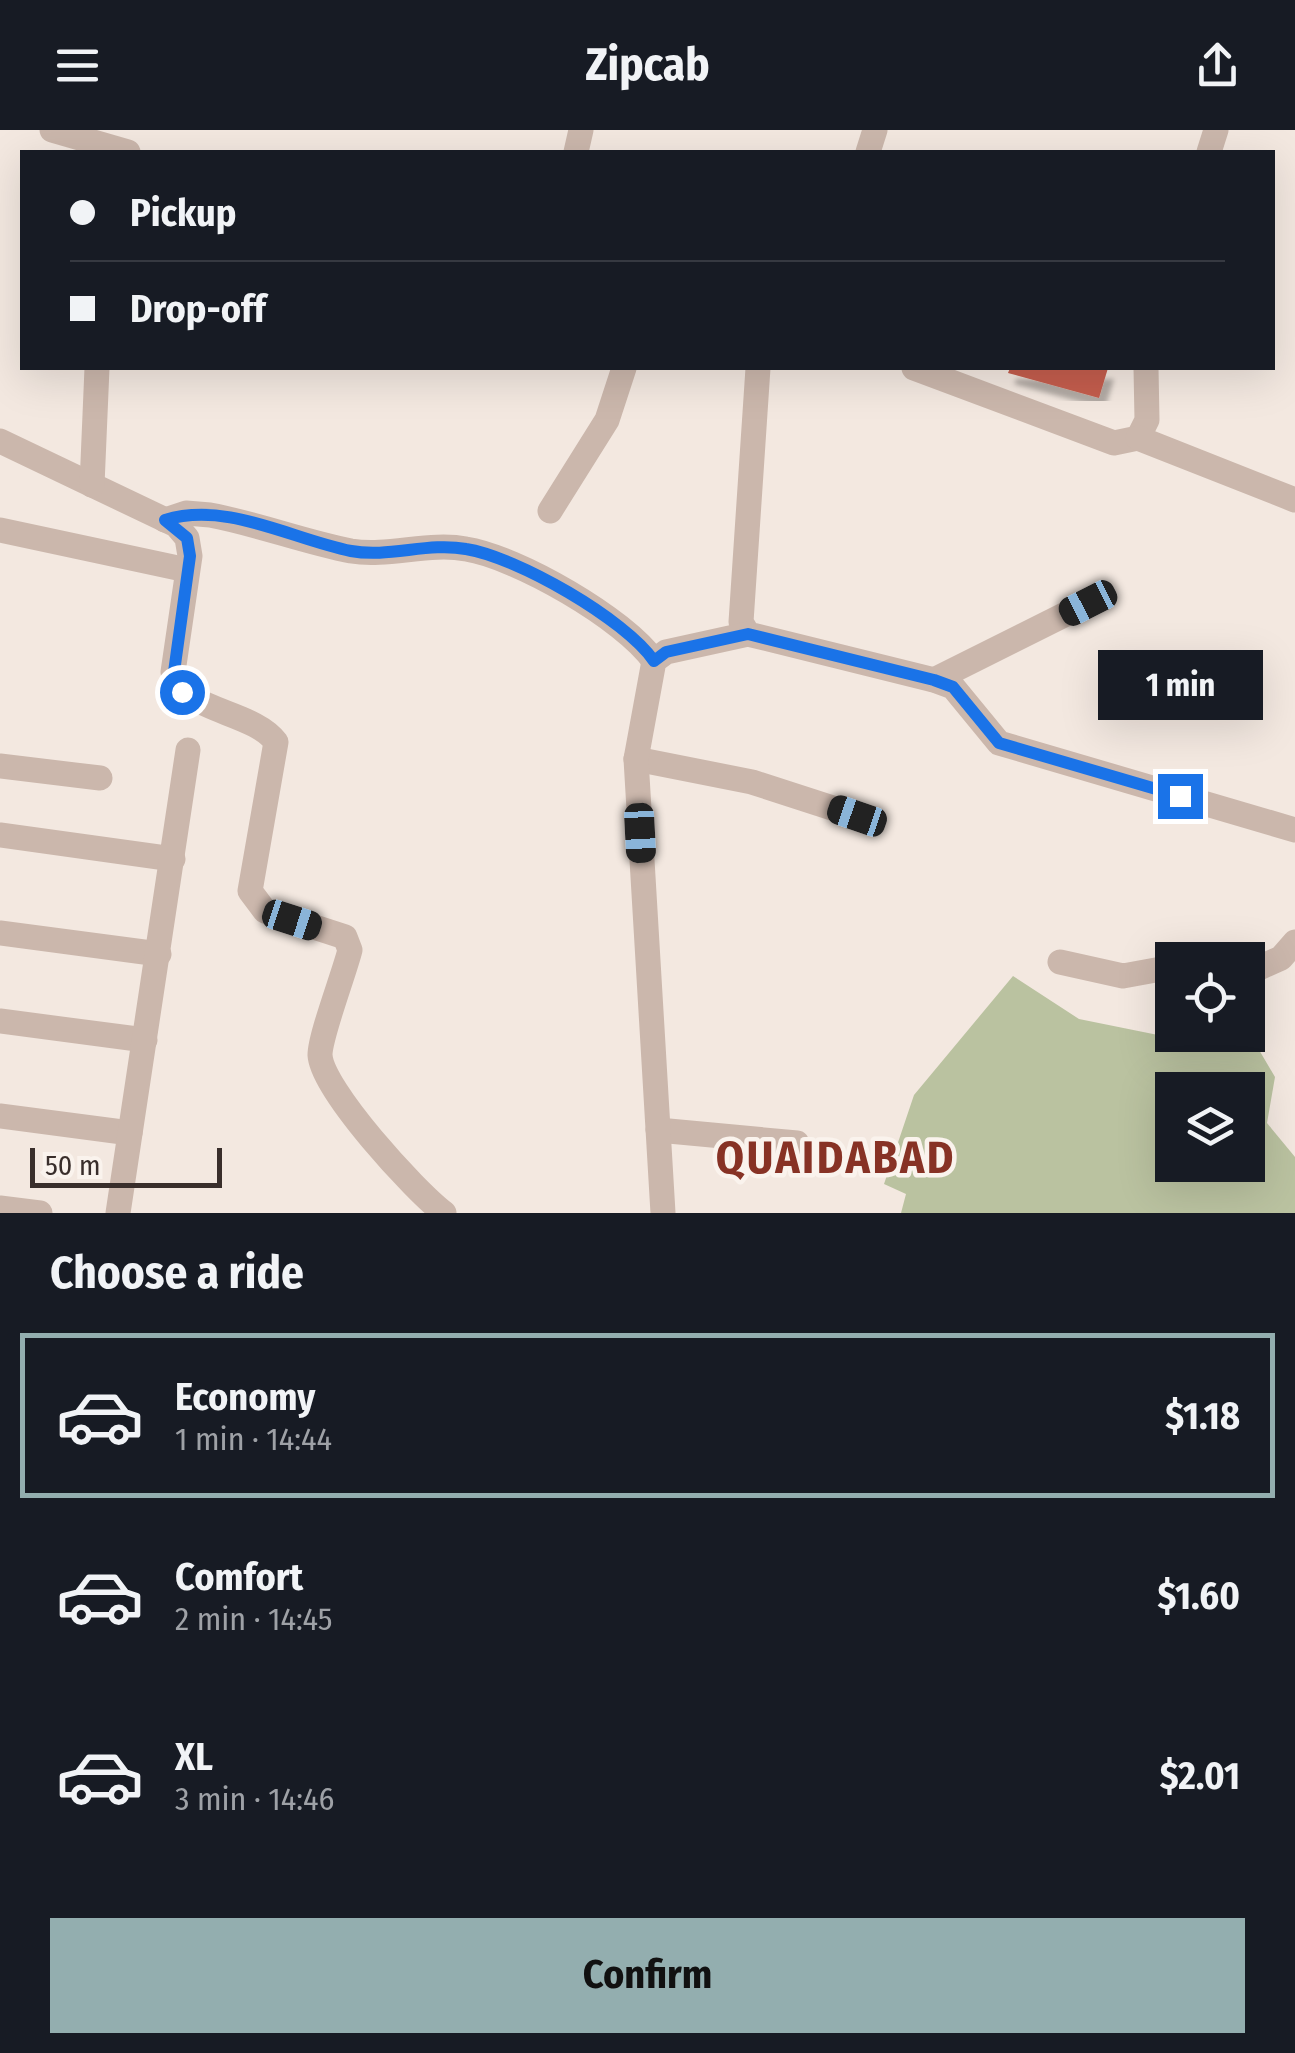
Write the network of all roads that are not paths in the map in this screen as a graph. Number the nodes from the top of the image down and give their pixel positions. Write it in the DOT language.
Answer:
graph roads {
  1 [pos="52,130"];
  2 [pos="109,145"];
  3 [pos="97,370"];
  4 [pos="623,370"];
  5 [pos="758,370"];
  6 [pos="919,370"];
  7 [pos="1146,370"];
  8 [pos="1138,438"];
  9 [pos="0,441"];
  10 [pos="92,485"];
  11 [pos="1295,500"];
  12 [pos="550,511"];
  13 [pos="165,520"];
  14 [pos="0,530"];
  15 [pos="188,570"];
  16 [pos="1088,603"];
  17 [pos="748,634"];
  18 [pos="654,661"];
  19 [pos="934,680"];
  20 [pos="188,750"];
  21 [pos="636,759"];
  22 [pos="0,766"];
  23 [pos="100,778"];
  24 [pos="857,816"];
  25 [pos="1295,830"];
  26 [pos="0,835"];
  27 [pos="172,859"];
  28 [pos="0,933"];
  29 [pos="1295,942"];
  30 [pos="159,954"];
  31 [pos="1060,962"];
  32 [pos="1265,965"];
  33 [pos="1155,970"];
  34 [pos="0,1021"];
  35 [pos="146,1040"];
  36 [pos="0,1116"];
  37 [pos="658,1130"];
  38 [pos="130,1133"];
  39 [pos="797,1143"];
  40 [pos="0,1208"];
  41 [pos="437,1211"];
  42 [pos="40,1213"];
  43 [pos="118,1213"];
  44 [pos="663,1213"];
  1 -- 2 [label="street"];
  3 -- 10 [label="street"];
  4 -- 12 [label="street"];
  5 -- 17 [label="street"];
  6 -- 8 [label="street"];
  7 -- 8 [label="street"];
  8 -- 11 [label="street"];
  9 -- 10 [label="street"];
  10 -- 13 [label="street"];
  13 -- 15 [label="street"];
  13 -- 18 [label="street"];
  14 -- 15 [label="street"];
  15 -- 41 [label="street"];
  16 -- 19 [label="street"];
  17 -- 18 [label="street"];
  17 -- 19 [label="street"];
  18 -- 21 [label="street"];
  19 -- 25 [label="street"];
  20 -- 27 [label="street"];
  21 -- 24 [label="street"];
  21 -- 37 [label="street"];
  22 -- 23 [label="street"];
  26 -- 27 [label="street"];
  27 -- 30 [label="street"];
  28 -- 30 [label="street"];
  29 -- 32 [label="street"];
  30 -- 35 [label="street"];
  31 -- 33 [label="street"];
  34 -- 35 [label="street"];
  35 -- 38 [label="street"];
  36 -- 38 [label="street"];
  37 -- 39 [label="street"];
  37 -- 44 [label="street"];
  38 -- 43 [label="street"];
  40 -- 42 [label="street"];
}
